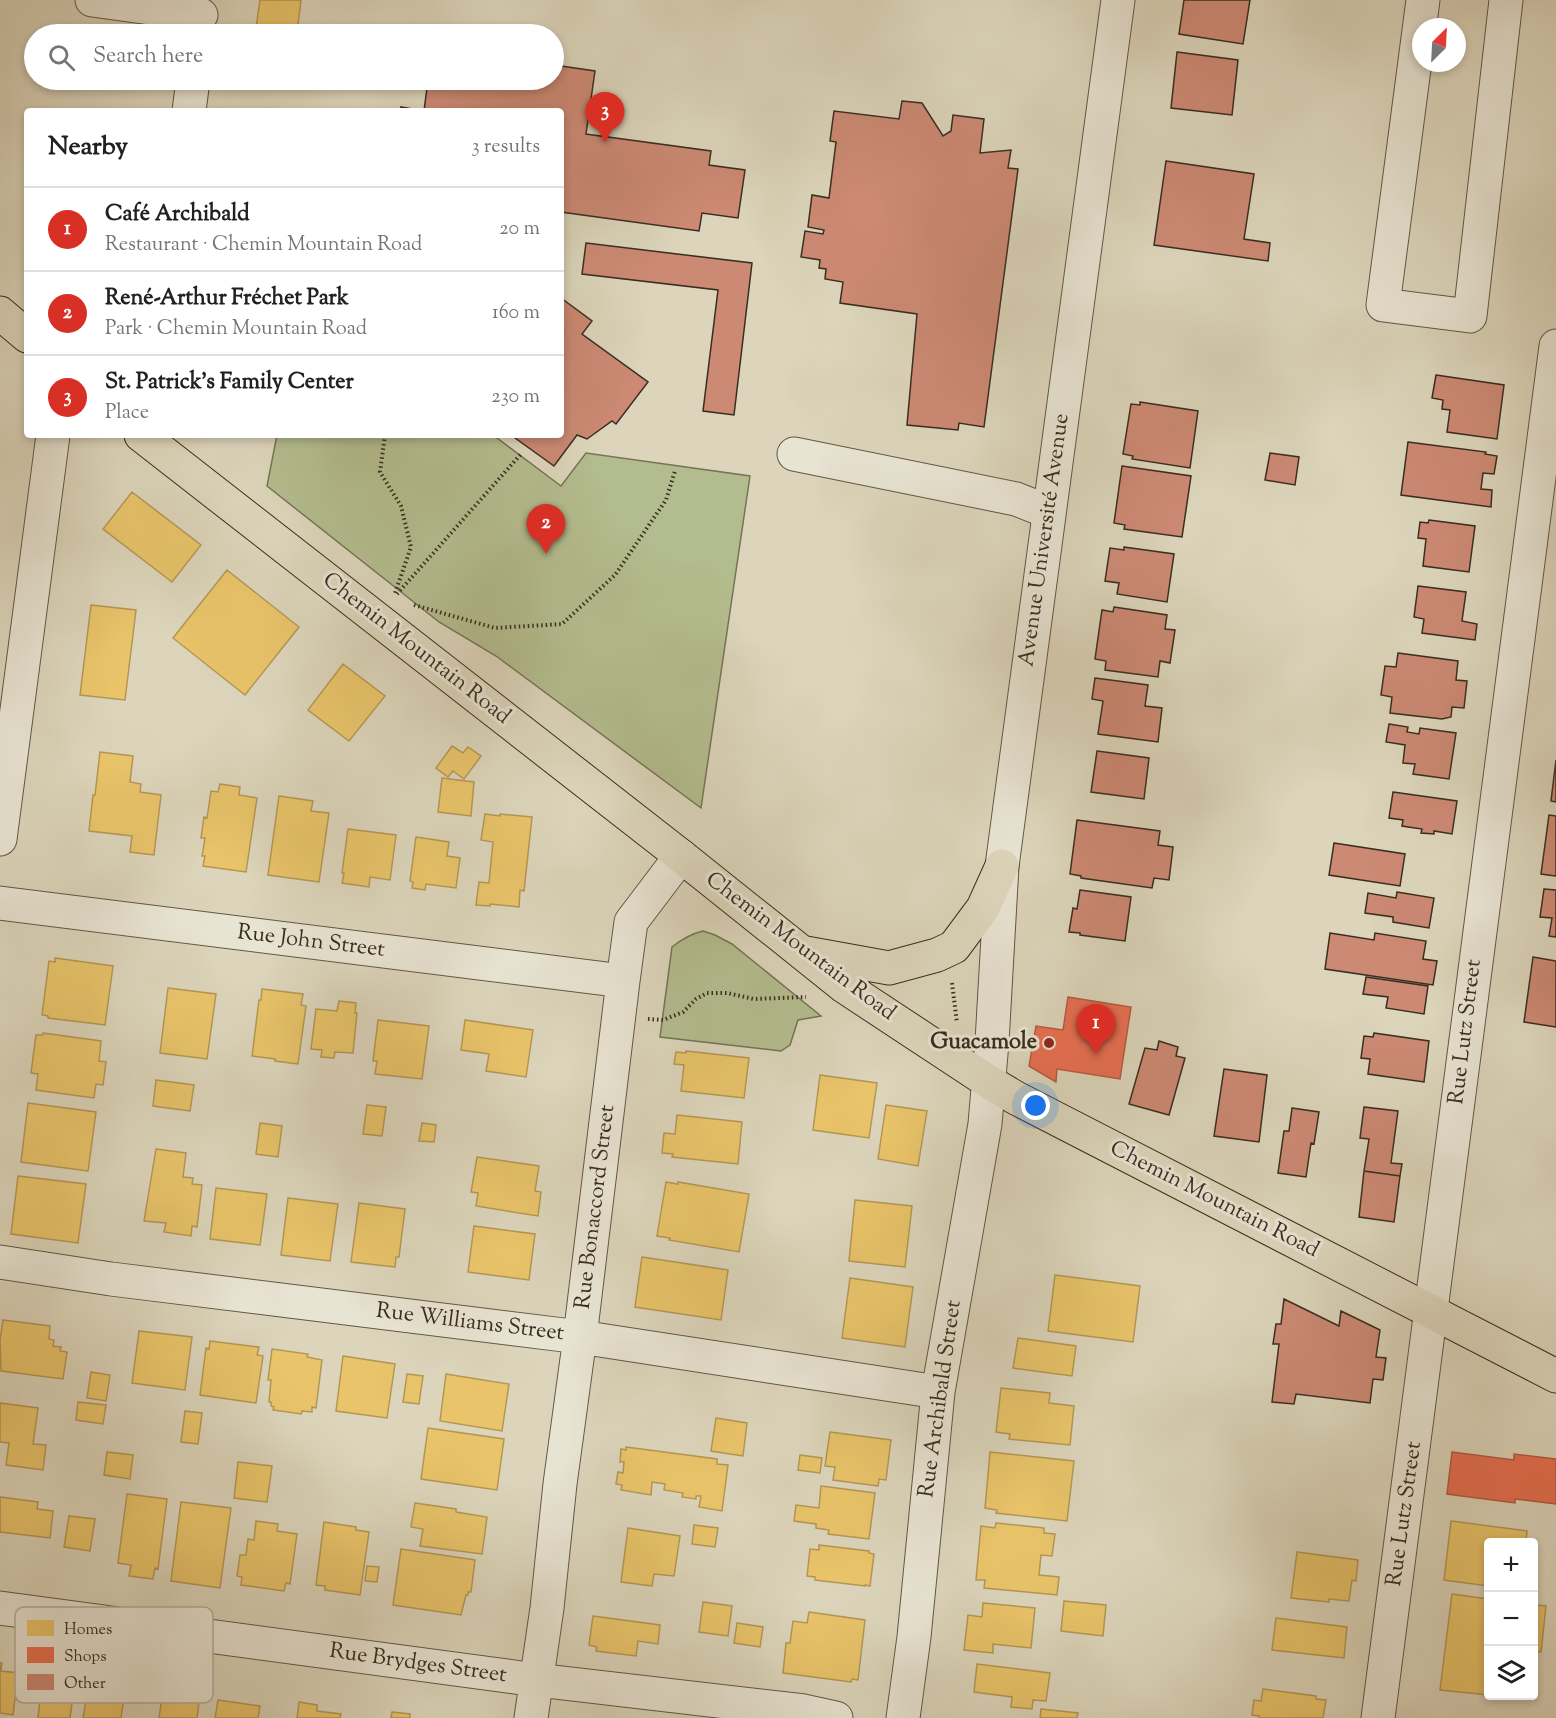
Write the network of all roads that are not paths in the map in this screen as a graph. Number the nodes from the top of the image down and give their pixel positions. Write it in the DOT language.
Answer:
graph roads {
  1 [pos="92,0"];
  2 [pos="1118,0"];
  3 [pos="1423,0"];
  4 [pos="1506,0"];
  5 [pos="201,16"];
  6 [pos="192,90"];
  7 [pos="189,108"];
  8 [pos="0,313"];
  9 [pos="24,333"];
  10 [pos="1556,346"];
  11 [pos="53,438"];
  12 [pos="145,438"];
  13 [pos="794,454"];
  14 [pos="1049,512"];
  15 [pos="0,839"];
  16 [pos="681,856"];
  17 [pos="1002,866"];
  18 [pos="0,903"];
  19 [pos="801,952"];
  20 [pos="622,981"];
  21 [pos="989,1082"];
  22 [pos="0,1262"];
  23 [pos="1430,1311"];
  24 [pos="580,1337"];
  25 [pos="1556,1376"];
  26 [pos="938,1392"];
  27 [pos="0,1608"];
  28 [pos="15,1610"];
  29 [pos="213,1637"];
  30 [pos="537,1680"];
  31 [pos="531,1718"];
  32 [pos="836,1718"];
  33 [pos="903,1718"];
  34 [pos="1378,1718"];
  1 -- 5 [label="street"];
  2 -- 14 [label="street, Avenue Université Avenue"];
  3 -- 4 [label="street"];
  6 -- 7 [label="street"];
  8 -- 9 [label="main road"];
  10 -- 23 [label="street, Rue Lutz Street"];
  11 -- 15 [label="street"];
  12 -- 16 [label="main road, Chemin Mountain Road"];
  13 -- 14 [label="street"];
  14 -- 17 [label="street, Avenue Université Avenue"];
  16 -- 19 [label="main road, Chemin Mountain Road"];
  16 -- 20 [label="street, Rue Bonaccord Street"];
  17 -- 19 [label="main road"];
  17 -- 21 [label="street, Avenue Université Avenue"];
  18 -- 20 [label="street, Rue John Street"];
  19 -- 21 [label="main road, Chemin Mountain Road"];
  20 -- 24 [label="street, Rue Bonaccord Street"];
  21 -- 23 [label="main road, Chemin Mountain Road"];
  21 -- 26 [label="street, Rue Archibald Street"];
  22 -- 24 [label="street, Rue Williams Street"];
  23 -- 25 [label="main road, Chemin Mountain Road"];
  23 -- 34 [label="street, Rue Lutz Street"];
  24 -- 26 [label="street, Rue Williams Street"];
  24 -- 30 [label="street, Rue Bonaccord Street"];
  26 -- 33 [label="street, Rue Archibald Street"];
  27 -- 28 [label="street, Rue Brydges Street"];
  29 -- 30 [label="street, Rue Brydges Street"];
  30 -- 31 [label="street, Rue Bonaccord Street"];
  30 -- 32 [label="street, Rue Brydges Street"];
}
